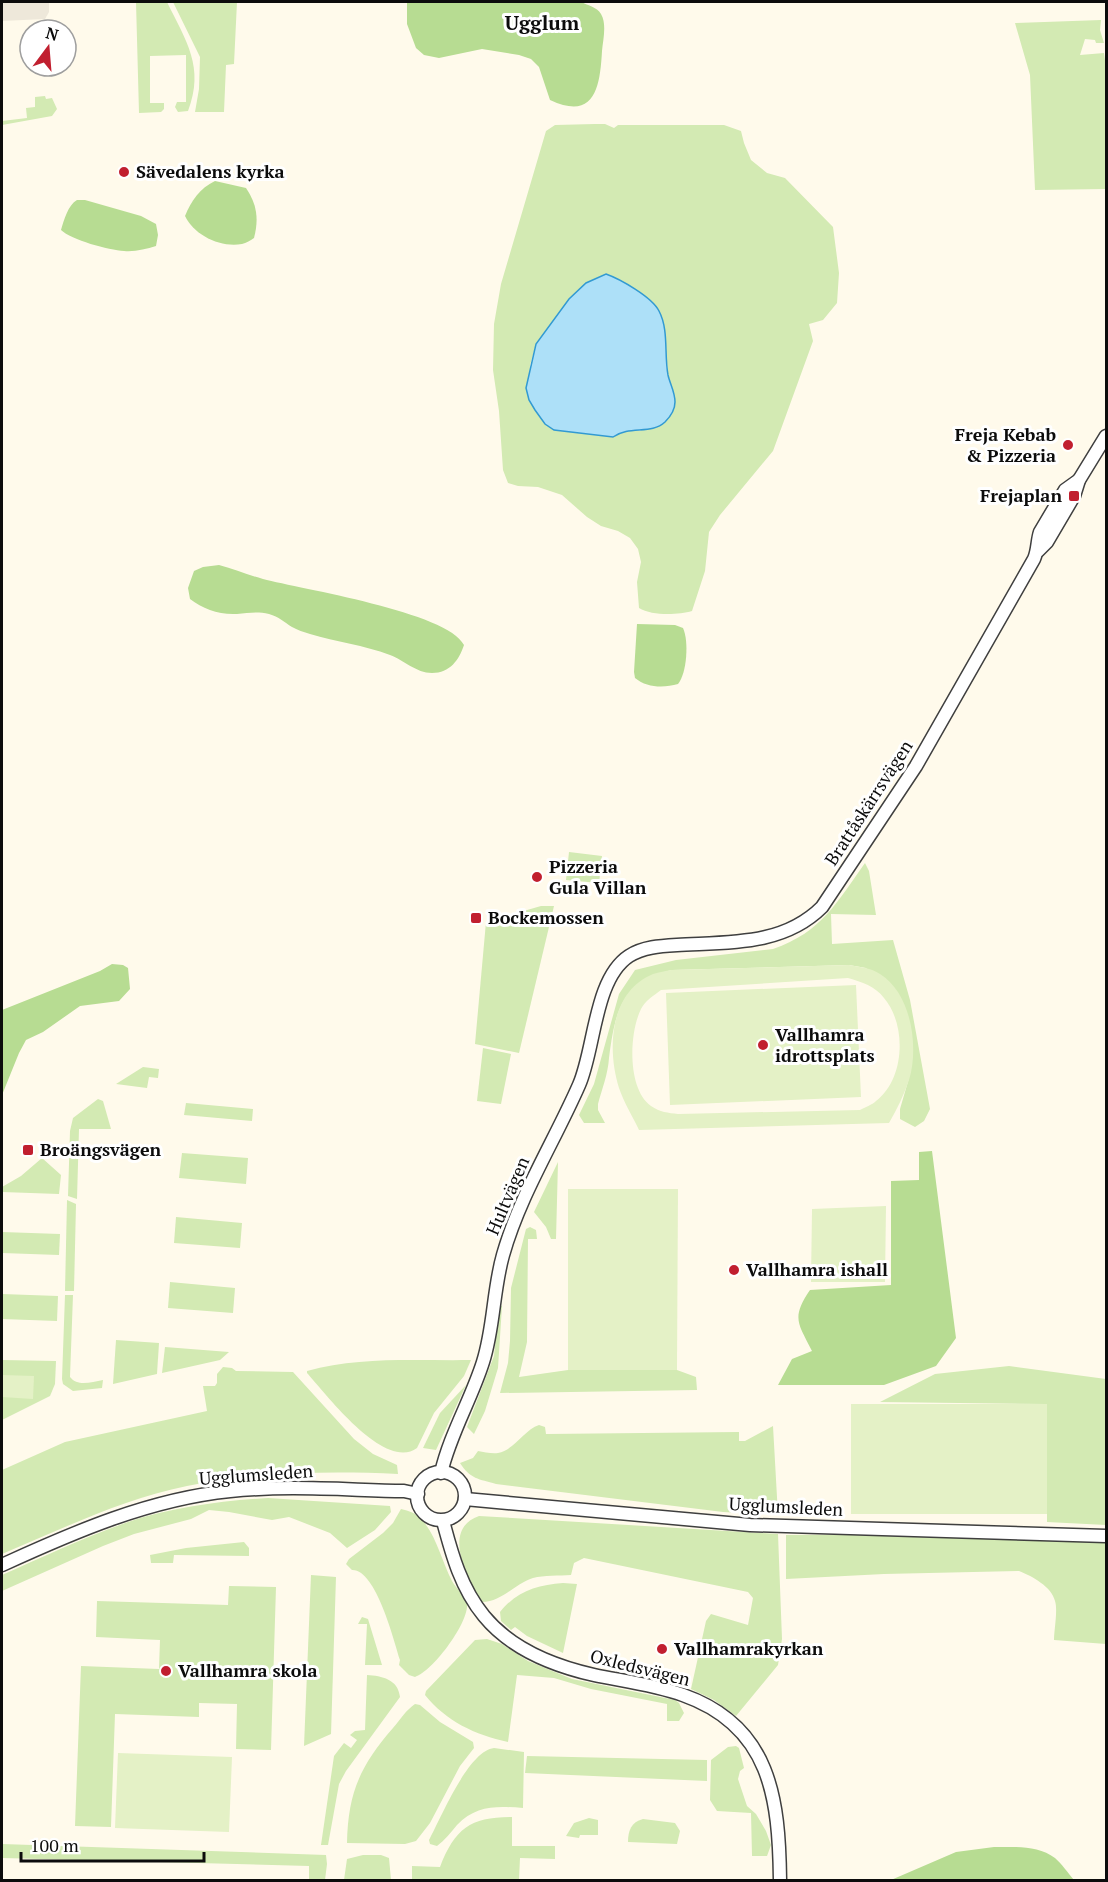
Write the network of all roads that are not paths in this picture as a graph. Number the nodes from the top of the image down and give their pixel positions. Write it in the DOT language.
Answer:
graph roads {
  1 [pos="1107,435"];
  2 [pos="641,950"];
  3 [pos="441,1473"];
  4 [pos="418,1494"];
  5 [pos="465,1499"];
  6 [pos="443,1521"];
  7 [pos="1107,1536"];
  8 [pos="2,1565"];
  9 [pos="780,1881"];
  1 -- 2 [label="street, Brattåskärrsvägen"];
  2 -- 3 [label="street, Hultvägen"];
  3 -- 4 [label="street"];
  3 -- 5 [label="street"];
  4 -- 6 [label="street"];
  4 -- 8 [label="street, Ugglumsleden"];
  5 -- 6 [label="street"];
  5 -- 7 [label="street, Ugglumsleden"];
  6 -- 9 [label="street, Oxledsvägen"];
}
